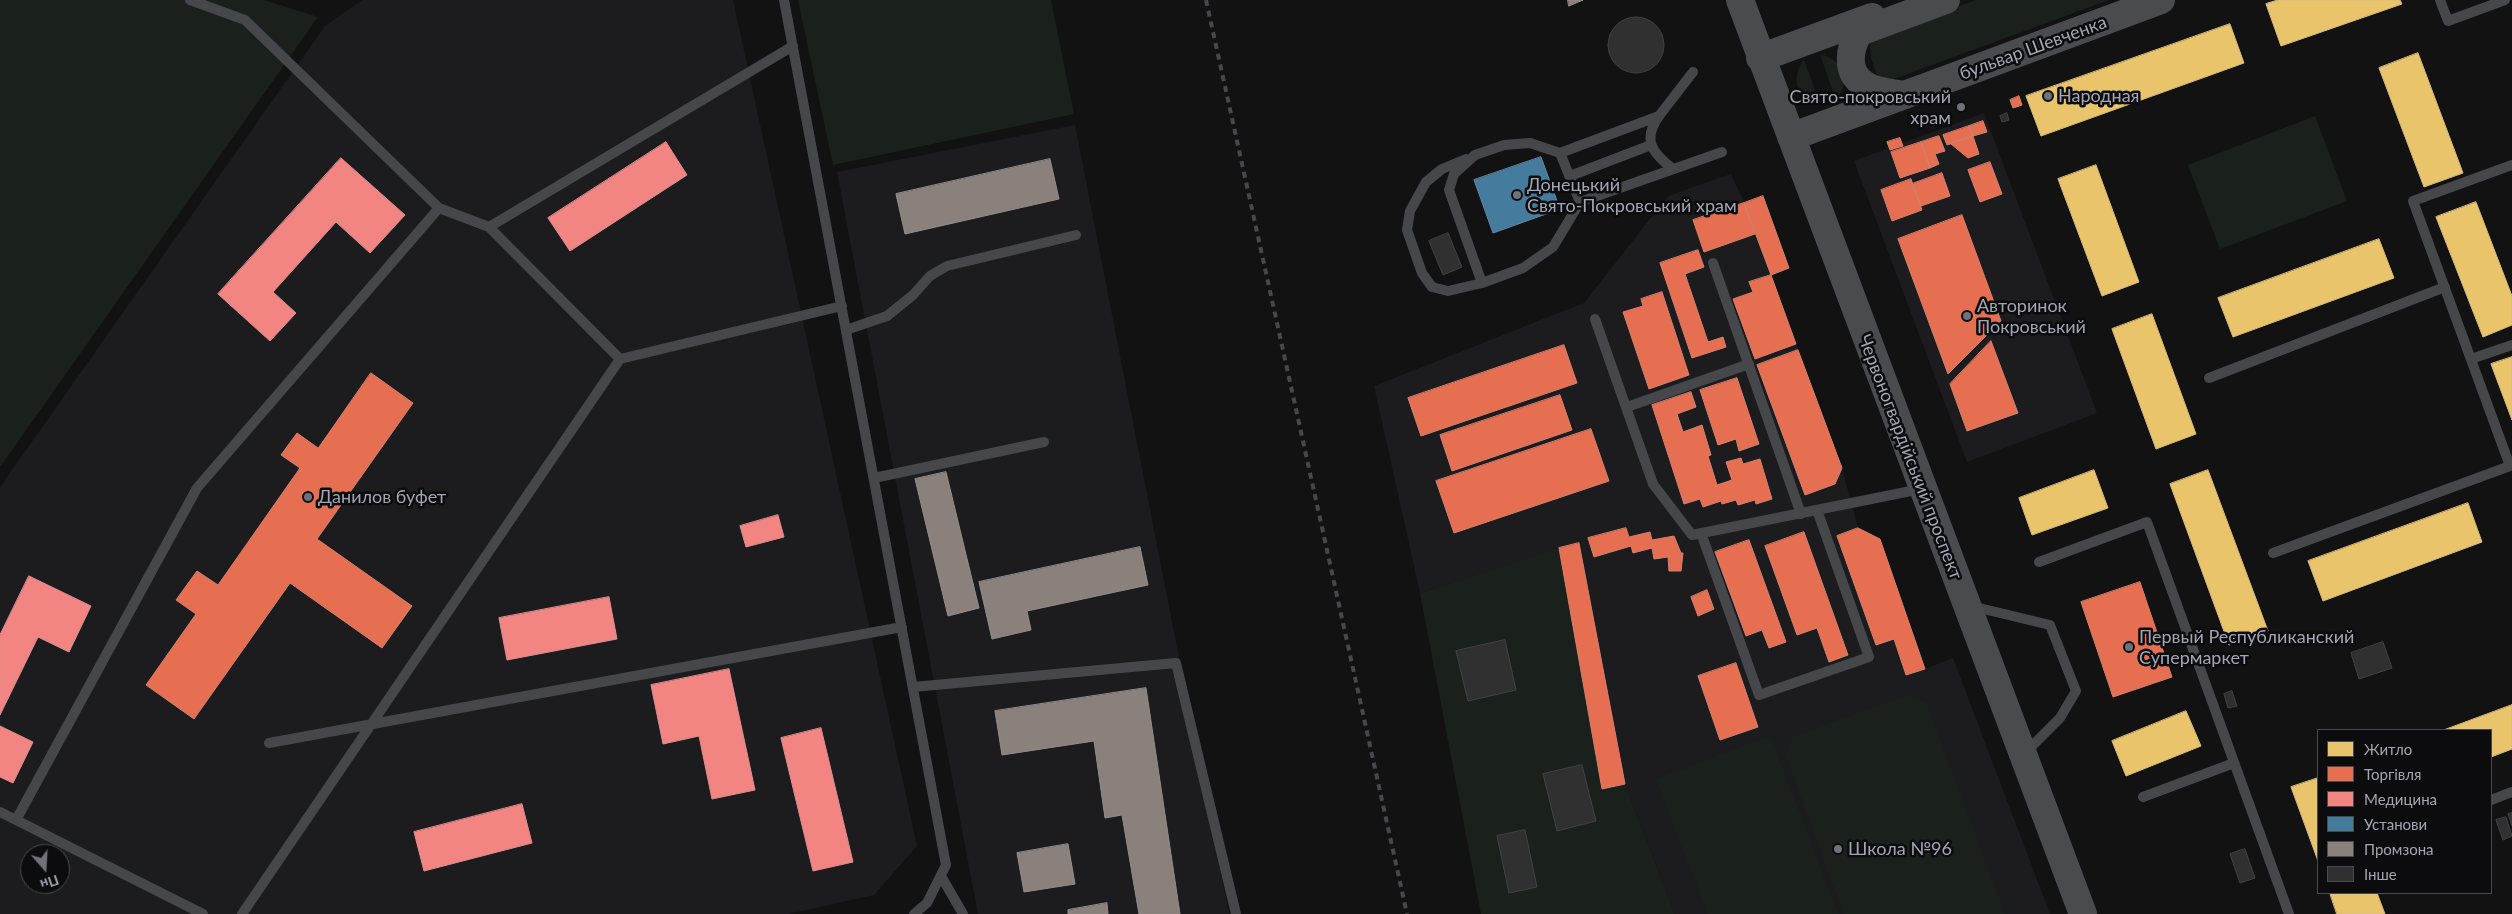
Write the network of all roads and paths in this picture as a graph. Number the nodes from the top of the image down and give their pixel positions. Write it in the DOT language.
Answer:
graph roads {
  1 [pos="190,0"];
  2 [pos="784,0"];
  3 [pos="1740,0"];
  4 [pos="1919,0"];
  5 [pos="1946,0"];
  6 [pos="2161,0"];
  7 [pos="2440,0"];
  8 [pos="2505,0"];
  9 [pos="793,46"];
  10 [pos="1760,58"];
  11 [pos="1692,72"];
  12 [pos="1906,95"];
  13 [pos="1659,116"];
  14 [pos="1790,137"];
  15 [pos="1651,146"];
  16 [pos="1722,152"];
  17 [pos="1560,153"];
  18 [pos="1475,155"];
  19 [pos="2512,165"];
  20 [pos="1673,169"];
  21 [pos="1570,176"];
  22 [pos="1580,202"];
  23 [pos="439,208"];
  24 [pos="489,228"];
  25 [pos="1076,235"];
  26 [pos="1713,263"];
  27 [pos="1482,282"];
  28 [pos="2445,287"];
  29 [pos="842,306"];
  30 [pos="1595,319"];
  31 [pos="846,330"];
  32 [pos="2512,345"];
  33 [pos="620,359"];
  34 [pos="2471,359"];
  35 [pos="1749,364"];
  36 [pos="2209,378"];
  37 [pos="1626,407"];
  38 [pos="1044,442"];
  39 [pos="874,478"];
  40 [pos="1922,489"];
  41 [pos="1817,510"];
  42 [pos="1801,514"];
  43 [pos="1701,534"];
  44 [pos="2273,553"];
  45 [pos="2039,562"];
  46 [pos="1966,605"];
  47 [pos="902,627"];
  48 [pos="913,687"];
  49 [pos="371,724"];
  50 [pos="269,743"];
  51 [pos="2023,755"];
  52 [pos="2234,763"];
  53 [pos="2512,792"];
  54 [pos="2143,797"];
  55 [pos="2492,800"];
  56 [pos="0,812"];
  57 [pos="16,820"];
  58 [pos="941,876"];
  59 [pos="203,914"];
  60 [pos="242,914"];
  61 [pos="914,914"];
  62 [pos="964,914"];
  63 [pos="1236,914"];
  64 [pos="2082,914"];
  65 [pos="2289,914"];
  1 -- 23 [label="lane"];
  2 -- 9 [label="lane"];
  3 -- 10 [label="main road, Червоногвардійський проспект"];
  4 -- 10 [label="main road"];
  5 -- 12 [label="main road"];
  6 -- 12 [label="main road, бульвар Шевченка"];
  7 -- 8 [label="lane"];
  9 -- 24 [label="lane"];
  9 -- 29 [label="lane"];
  10 -- 14 [label="main road, Червоногвардійський проспект"];
  11 -- 13 [label="lane"];
  12 -- 14 [label="main road, бульвар Шевченка"];
  13 -- 15 [label="lane"];
  13 -- 17 [label="lane"];
  14 -- 40 [label="main road, Червоногвардійський проспект"];
  15 -- 20 [label="lane"];
  15 -- 21 [label="lane"];
  16 -- 20 [label="lane"];
  17 -- 18 [label="lane"];
  17 -- 21 [label="lane"];
  18 -- 27 [label="lane"];
  18 -- 27 [label="lane"];
  19 -- 28 [label="lane"];
  20 -- 22 [label="lane"];
  21 -- 22 [label="lane"];
  22 -- 27 [label="lane"];
  23 -- 24 [label="lane"];
  23 -- 57 [label="lane"];
  24 -- 33 [label="lane"];
  25 -- 31 [label="lane"];
  26 -- 35 [label="lane"];
  28 -- 34 [label="lane"];
  28 -- 36 [label="lane"];
  29 -- 31 [label="lane"];
  29 -- 33 [label="lane"];
  30 -- 37 [label="lane"];
  31 -- 39 [label="lane"];
  32 -- 34 [label="lane"];
  33 -- 49 [label="lane"];
  34 -- 44 [label="lane"];
  35 -- 37 [label="lane"];
  35 -- 42 [label="lane"];
  37 -- 43 [label="lane"];
  38 -- 39 [label="lane"];
  39 -- 47 [label="lane"];
  40 -- 41 [label="lane"];
  40 -- 46 [label="main road, Червоногвардійський проспект"];
  41 -- 42 [label="lane"];
  41 -- 43 [label="lane"];
  42 -- 43 [label="lane"];
  45 -- 52 [label="lane"];
  46 -- 51 [label="main road, Червоногвардійський проспект"];
  46 -- 51 [label="lane"];
  47 -- 48 [label="lane"];
  47 -- 49 [label="lane"];
  48 -- 58 [label="lane"];
  48 -- 63 [label="lane"];
  49 -- 50 [label="lane"];
  49 -- 60 [label="lane"];
  51 -- 64 [label="main road, Червоногвардійський проспект"];
  52 -- 54 [label="lane"];
  52 -- 65 [label="lane"];
  53 -- 55 [label="lane"];
  56 -- 57 [label="lane"];
  57 -- 59 [label="lane"];
  58 -- 61 [label="lane"];
  58 -- 62 [label="lane"];
}
